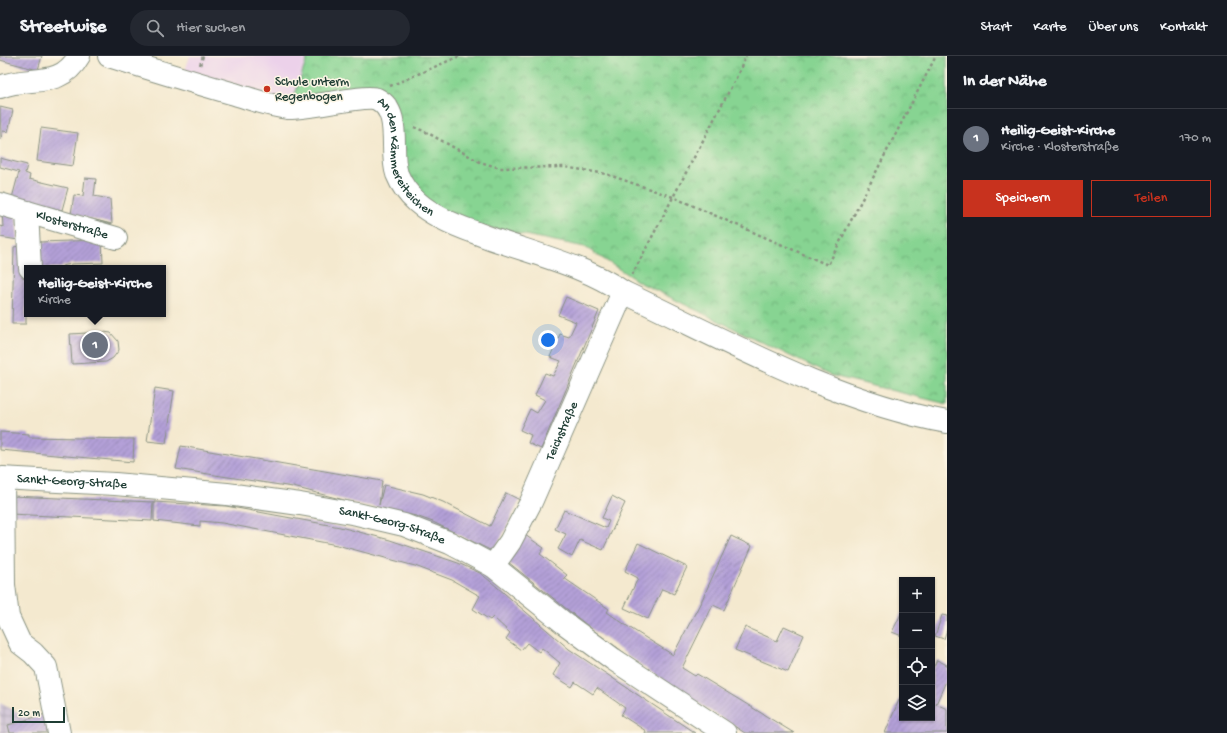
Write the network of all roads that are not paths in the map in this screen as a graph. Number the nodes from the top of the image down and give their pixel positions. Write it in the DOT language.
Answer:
graph roads {
  1 [pos="79,56"];
  2 [pos="109,56"];
  3 [pos="0,87"];
  4 [pos="0,204"];
  5 [pos="27,212"];
  6 [pos="116,238"];
  7 [pos="30,265"];
  8 [pos="623,292"];
  9 [pos="947,422"];
  10 [pos="2,478"];
  11 [pos="493,566"];
  12 [pos="59,733"];
  13 [pos="725,733"];
  1 -- 3 [label="street"];
  2 -- 8 [label="street, An den Kämmereiteichen"];
  4 -- 5 [label="street, Klosterstraße"];
  5 -- 6 [label="street, Klosterstraße"];
  5 -- 7 [label="street, Klosterstraße"];
  8 -- 9 [label="street, An den Kämmereiteichen"];
  8 -- 11 [label="street, Teichstraße"];
  10 -- 11 [label="street, Sankt-Georg-Straße"];
  10 -- 12 [label="street"];
  11 -- 13 [label="street, Sankt-Georg-Straße"];
}
